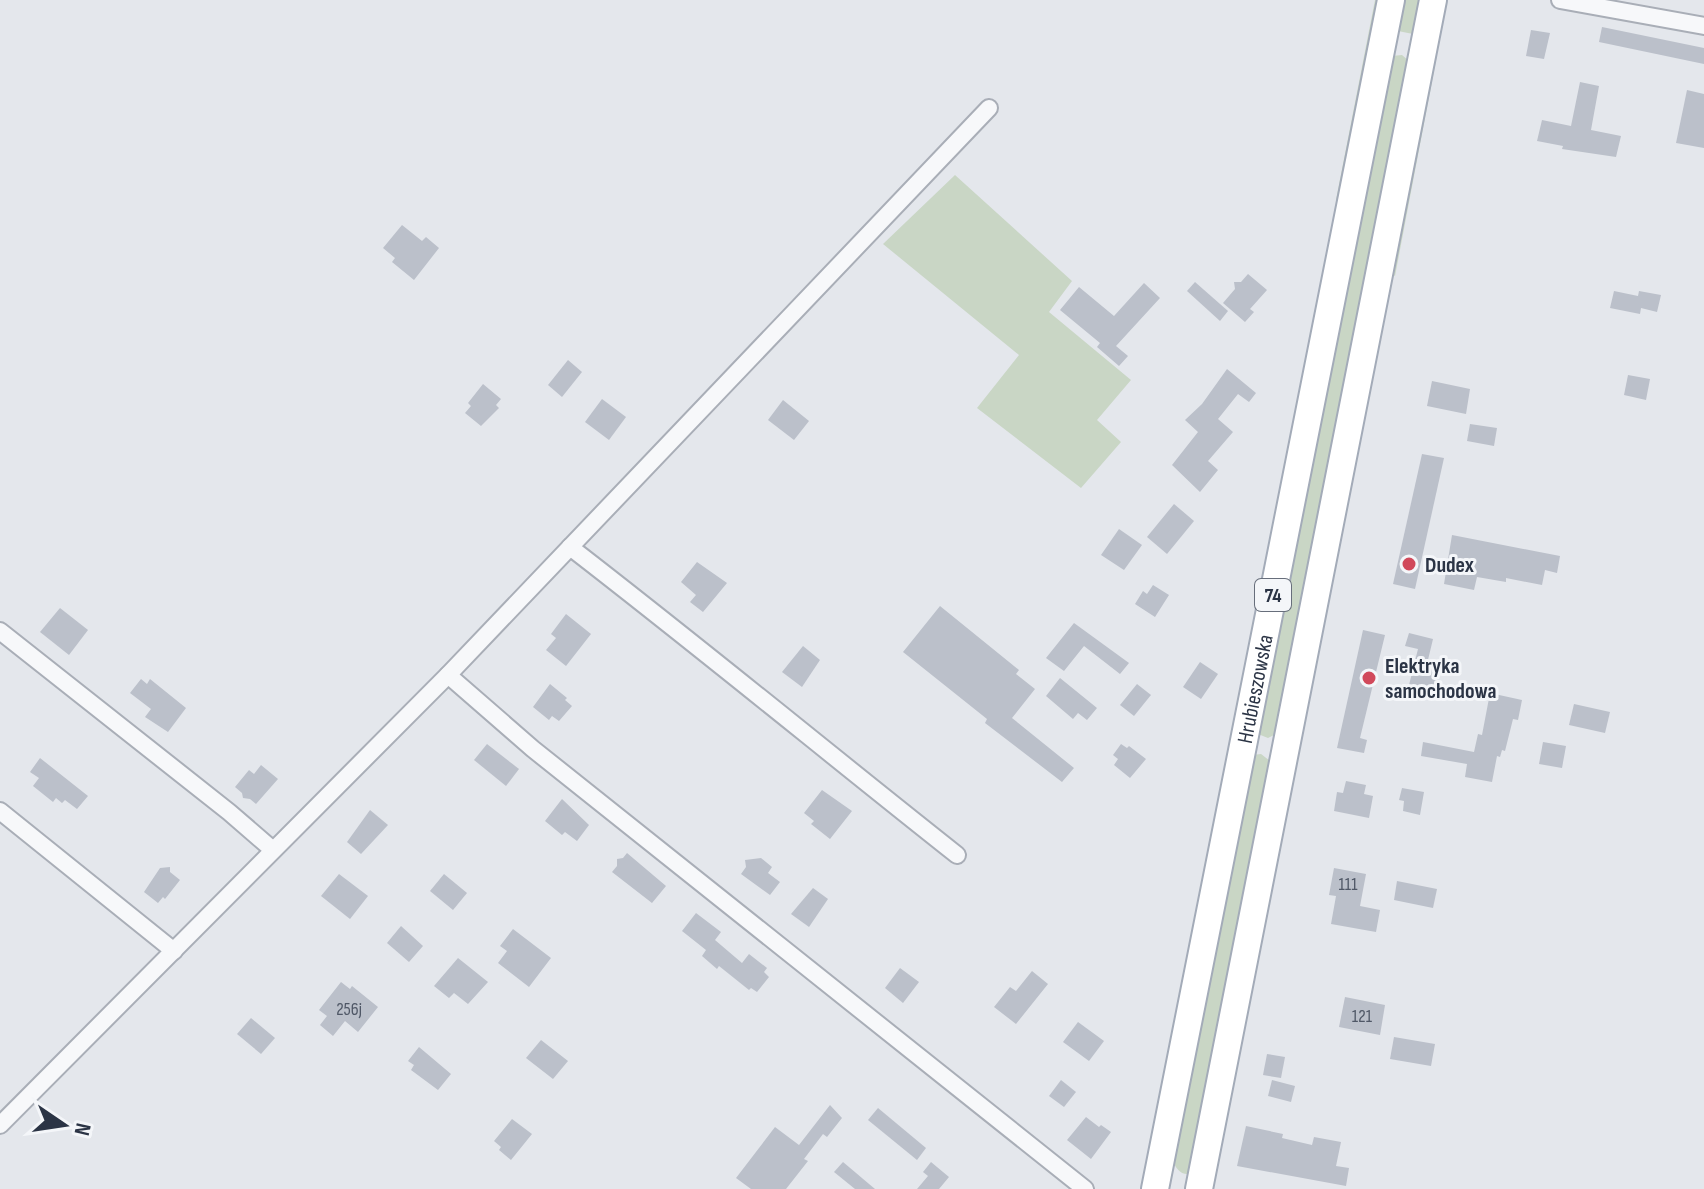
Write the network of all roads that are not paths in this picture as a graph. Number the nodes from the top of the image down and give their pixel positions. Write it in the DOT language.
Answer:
graph roads {
  1 [pos="1391,0"];
  2 [pos="1433,0"];
  3 [pos="1560,0"];
  4 [pos="1704,26"];
  5 [pos="989,108"];
  6 [pos="570,547"];
  7 [pos="0,631"];
  8 [pos="448,675"];
  9 [pos="1244,743"];
  10 [pos="1286,751"];
  11 [pos="0,811"];
  12 [pos="273,850"];
  13 [pos="957,855"];
  14 [pos="174,951"];
  15 [pos="0,1125"];
  16 [pos="1085,1189"];
  17 [pos="1155,1189"];
  18 [pos="1199,1189"];
  1 -- 9 [label="main road, Hrubieszowska / 74"];
  2 -- 10 [label="main road, Hrubieszowska / 74"];
  3 -- 4 [label="street"];
  5 -- 6 [label="street"];
  6 -- 8 [label="street"];
  6 -- 13 [label="street"];
  7 -- 12 [label="street"];
  8 -- 12 [label="street"];
  8 -- 16 [label="street"];
  9 -- 10 [label="main road"];
  9 -- 17 [label="main road, Hrubieszowska / 74"];
  10 -- 18 [label="main road, Hrubieszowska / 74"];
  11 -- 14 [label="street"];
  12 -- 14 [label="street"];
  14 -- 15 [label="street"];
}
